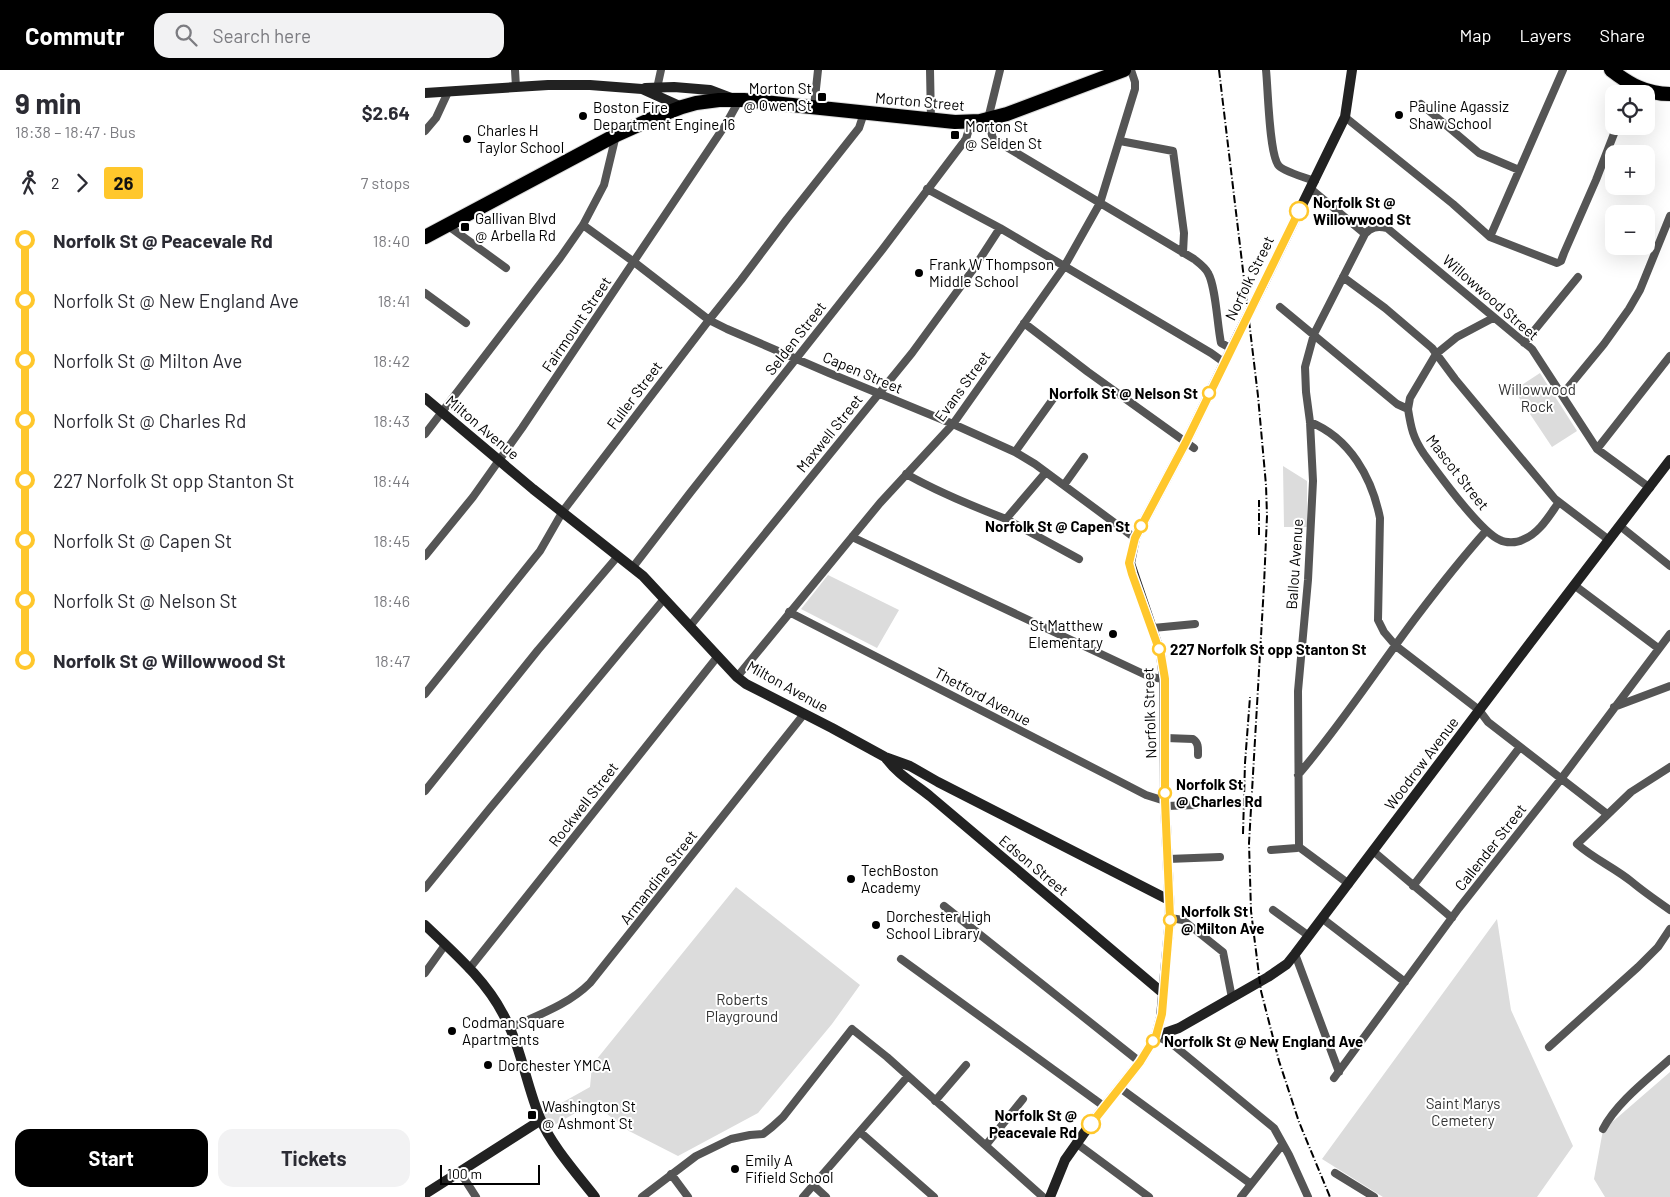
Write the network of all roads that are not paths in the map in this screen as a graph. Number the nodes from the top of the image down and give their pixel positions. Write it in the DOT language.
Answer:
graph roads {
  1 [pos="515,70"];
  2 [pos="661,70"];
  3 [pos="818,70"];
  4 [pos="930,70"];
  5 [pos="1000,70"];
  6 [pos="1124,70"];
  7 [pos="1266,70"];
  8 [pos="1352,70"];
  9 [pos="1563,70"];
  10 [pos="1611,70"];
  11 [pos="1626,85"];
  12 [pos="516,87"];
  13 [pos="657,90"];
  14 [pos="448,92"];
  15 [pos="425,93"];
  16 [pos="1655,93"];
  17 [pos="1670,94"];
  18 [pos="736,102"];
  19 [pos="1421,104"];
  20 [pos="681,107"];
  21 [pos="814,107"];
  22 [pos="864,113"];
  23 [pos="1345,117"];
  24 [pos="988,119"];
  25 [pos="931,120"];
  26 [pos="971,122"];
  27 [pos="425,131"];
  28 [pos="616,135"];
  29 [pos="1614,135"];
  30 [pos="1120,141"];
  31 [pos="1519,170"];
  32 [pos="1313,185"];
  33 [pos="927,189"];
  34 [pos="1100,203"];
  35 [pos="1670,216"];
  36 [pos="447,225"];
  37 [pos="583,225"];
  38 [pos="1000,228"];
  39 [pos="1365,234"];
  40 [pos="425,237"];
  41 [pos="1490,237"];
  42 [pos="1183,252"];
  43 [pos="634,262"];
  44 [pos="1064,267"];
  45 [pos="506,268"];
  46 [pos="1343,277"];
  47 [pos="1578,277"];
  48 [pos="425,292"];
  49 [pos="1280,307"];
  50 [pos="1493,318"];
  51 [pos="709,320"];
  52 [pos="466,323"];
  53 [pos="1024,324"];
  54 [pos="1314,334"];
  55 [pos="1221,342"];
  56 [pos="1523,343"];
  57 [pos="1232,350"];
  58 [pos="1211,353"];
  59 [pos="1436,354"];
  60 [pos="1670,356"];
  61 [pos="797,358"];
  62 [pos="1225,363"];
  63 [pos="879,394"];
  64 [pos="1562,395"];
  65 [pos="425,398"];
  66 [pos="1053,399"];
  67 [pos="1408,410"];
  68 [pos="442,412"];
  69 [pos="1310,422"];
  70 [pos="953,424"];
  71 [pos="425,434"];
  72 [pos="1190,445"];
  73 [pos="1597,449"];
  74 [pos="1015,452"];
  75 [pos="1084,457"];
  76 [pos="1670,460"];
  77 [pos="499,461"];
  78 [pos="1046,472"];
  79 [pos="906,474"];
  80 [pos="1064,485"];
  81 [pos="1650,488"];
  82 [pos="1559,502"];
  83 [pos="563,511"];
  84 [pos="1006,519"];
  85 [pos="1620,526"];
  86 [pos="1486,530"];
  87 [pos="851,537"];
  88 [pos="1135,538"];
  89 [pos="1609,540"];
  90 [pos="425,556"];
  91 [pos="618,556"];
  92 [pos="1079,559"];
  93 [pos="1670,566"];
  94 [pos="633,567"];
  95 [pos="1574,585"];
  96 [pos="664,599"];
  97 [pos="789,612"];
  98 [pos="1195,624"];
  99 [pos="690,626"];
  100 [pos="1153,628"];
  101 [pos="1670,634"];
  102 [pos="1396,646"];
  103 [pos="1659,648"];
  104 [pos="718,656"];
  105 [pos="737,677"];
  106 [pos="1165,679"];
  107 [pos="1670,686"];
  108 [pos="425,694"];
  109 [pos="1614,707"];
  110 [pos="1479,710"];
  111 [pos="804,714"];
  112 [pos="1166,738"];
  113 [pos="1520,748"];
  114 [pos="1198,755"];
  115 [pos="885,757"];
  116 [pos="911,766"];
  117 [pos="1670,767"];
  118 [pos="927,774"];
  119 [pos="1298,775"];
  120 [pos="904,778"];
  121 [pos="1561,779"];
  122 [pos="918,788"];
  123 [pos="425,791"];
  124 [pos="1166,804"];
  125 [pos="1196,805"];
  126 [pos="1607,814"];
  127 [pos="1299,846"];
  128 [pos="1271,850"];
  129 [pos="1373,851"];
  130 [pos="1220,856"];
  131 [pos="1168,859"];
  132 [pos="1349,884"];
  133 [pos="1413,886"];
  134 [pos="425,888"];
  135 [pos="1169,900"];
  136 [pos="944,906"];
  137 [pos="1273,910"];
  138 [pos="1670,910"];
  139 [pos="1170,918"];
  140 [pos="1452,918"];
  141 [pos="1323,919"];
  142 [pos="425,925"];
  143 [pos="1670,929"];
  144 [pos="1309,936"];
  145 [pos="445,945"];
  146 [pos="1295,954"];
  147 [pos="901,959"];
  148 [pos="469,969"];
  149 [pos="425,973"];
  150 [pos="1405,982"];
  151 [pos="1165,994"];
  152 [pos="1232,998"];
  153 [pos="510,1028"];
  154 [pos="1156,1036"];
  155 [pos="1549,1047"];
  156 [pos="1670,1059"];
  157 [pos="1140,1062"];
  158 [pos="966,1065"];
  159 [pos="908,1076"];
  160 [pos="1120,1088"];
  161 [pos="1023,1099"];
  162 [pos="935,1101"];
  163 [pos="1105,1107"];
  164 [pos="541,1120"];
  165 [pos="1603,1129"];
  166 [pos="859,1132"];
  167 [pos="1076,1143"];
  168 [pos="986,1145"];
  169 [pos="1282,1145"];
  170 [pos="460,1172"];
  171 [pos="1335,1172"];
  172 [pos="671,1174"];
  173 [pos="1251,1184"];
  174 [pos="813,1185"];
  175 [pos="425,1194"];
  176 [pos="476,1197"];
  177 [pos="595,1197"];
  178 [pos="642,1197"];
  179 [pos="688,1197"];
  180 [pos="803,1197"];
  181 [pos="826,1197"];
  182 [pos="934,1197"];
  183 [pos="1043,1197"];
  184 [pos="1050,1197"];
  185 [pos="1149,1197"];
  186 [pos="1241,1197"];
  187 [pos="1308,1197"];
  188 [pos="1374,1197"];
  1 -- 12 [label="street"];
  2 -- 13 [label="street"];
  3 -- 21 [label="street"];
  4 -- 25 [label="street"];
  5 -- 24 [label="street"];
  6 -- 24 [label="highway, Morton Street"];
  6 -- 30 [label="street, Evans Street"];
  7 -- 32 [label="street"];
  8 -- 23 [label="street, Norfolk Street"];
  9 -- 31 [label="street"];
  10 -- 11 [label="highway"];
  12 -- 13 [label="street, Morton Street"];
  12 -- 14 [label="street, Morton Street"];
  13 -- 18 [label="street, Morton Street"];
  13 -- 20 [label="street"];
  14 -- 15 [label="street, Morton Street"];
  14 -- 27 [label="street"];
  16 -- 17 [label="highway"];
  18 -- 20 [label="highway, Morton Street"];
  18 -- 21 [label="highway, Morton Street"];
  18 -- 43 [label="street, Fairmount Street"];
  19 -- 31 [label="street"];
  20 -- 28 [label="highway, Morton Street"];
  21 -- 22 [label="highway, Morton Street"];
  22 -- 25 [label="highway, Morton Street"];
  22 -- 51 [label="street, Fuller Street"];
  23 -- 32 [label="street, Norfolk Street"];
  23 -- 41 [label="street"];
  24 -- 26 [label="highway, Morton Street"];
  24 -- 34 [label="street"];
  25 -- 26 [label="highway, Morton Street"];
  26 -- 33 [label="street, Selden Street"];
  28 -- 36 [label="highway, Morton Street"];
  28 -- 37 [label="street"];
  29 -- 41 [label="street"];
  30 -- 34 [label="street, Evans Street"];
  30 -- 42 [label="street"];
  31 -- 41 [label="street"];
  32 -- 39 [label="street"];
  32 -- 57 [label="street, Norfolk Street, bridge"];
  33 -- 38 [label="street"];
  33 -- 61 [label="street, Selden Street"];
  34 -- 42 [label="street"];
  34 -- 44 [label="street, Evans Street"];
  35 -- 64 [label="street"];
  36 -- 40 [label="highway, Morton Street"];
  36 -- 45 [label="street"];
  37 -- 43 [label="street, Capen Street"];
  37 -- 68 [label="street"];
  38 -- 44 [label="street"];
  38 -- 63 [label="street, Maxwell Street"];
  39 -- 46 [label="street, Ballou Avenue"];
  39 -- 50 [label="street, Willowwood Street"];
  42 -- 55 [label="street"];
  43 -- 51 [label="street, Capen Street"];
  43 -- 77 [label="street, Fairmount Street"];
  44 -- 53 [label="street, Evans Street"];
  44 -- 58 [label="street"];
  46 -- 54 [label="street, Ballou Avenue"];
  46 -- 59 [label="street"];
  47 -- 56 [label="street"];
  48 -- 52 [label="street"];
  49 -- 54 [label="street"];
  50 -- 56 [label="street, Willowwood Street"];
  50 -- 59 [label="street"];
  51 -- 61 [label="street, Capen Street"];
  51 -- 83 [label="street, Fuller Street"];
  53 -- 70 [label="street, Evans Street"];
  53 -- 72 [label="street"];
  54 -- 67 [label="street"];
  54 -- 69 [label="street, Ballou Avenue"];
  55 -- 57 [label="street"];
  55 -- 58 [label="street"];
  56 -- 64 [label="street, Willowwood Street"];
  57 -- 62 [label="street, Norfolk Street"];
  58 -- 62 [label="street"];
  59 -- 67 [label="street"];
  59 -- 82 [label="street"];
  60 -- 73 [label="street"];
  61 -- 63 [label="street, Capen Street"];
  61 -- 94 [label="street, Selden Street"];
  62 -- 72 [label="street, Norfolk Street"];
  63 -- 70 [label="street, Capen Street"];
  63 -- 99 [label="street, Maxwell Street"];
  64 -- 73 [label="street, Willowwood Street"];
  65 -- 68 [label="street, Milton Avenue"];
  66 -- 74 [label="street"];
  67 -- 86 [label="street, Mascot Street"];
  68 -- 71 [label="street"];
  68 -- 77 [label="street, Milton Avenue"];
  69 -- 102 [label="street"];
  69 -- 119 [label="street, Ballou Avenue"];
  70 -- 74 [label="street, Capen Street"];
  70 -- 79 [label="street, Evans Street"];
  72 -- 88 [label="street, Norfolk Street"];
  73 -- 81 [label="street, Willowwood Street"];
  74 -- 78 [label="street, Capen Street"];
  75 -- 80 [label="street"];
  76 -- 81 [label="street, Woodrow Avenue"];
  77 -- 83 [label="street, Milton Avenue"];
  77 -- 90 [label="street, Fairmount Street"];
  78 -- 80 [label="street, Capen Street"];
  78 -- 84 [label="street"];
  79 -- 84 [label="street"];
  79 -- 87 [label="street, Evans Street"];
  80 -- 88 [label="street, Capen Street"];
  81 -- 85 [label="street, Woodrow Avenue"];
  82 -- 86 [label="street, Mascot Street"];
  82 -- 89 [label="street"];
  83 -- 91 [label="street, Milton Avenue"];
  83 -- 108 [label="street, Fuller Street"];
  84 -- 92 [label="street"];
  85 -- 89 [label="street, Woodrow Avenue"];
  85 -- 93 [label="street"];
  86 -- 102 [label="street"];
  87 -- 97 [label="street, Evans Street"];
  87 -- 106 [label="street"];
  88 -- 100 [label="street, Norfolk Street"];
  89 -- 95 [label="street, Woodrow Avenue"];
  91 -- 94 [label="street, Milton Avenue"];
  91 -- 123 [label="street"];
  94 -- 96 [label="street, Milton Avenue"];
  95 -- 103 [label="street"];
  95 -- 110 [label="street, Woodrow Avenue"];
  96 -- 99 [label="street, Milton Avenue"];
  96 -- 134 [label="street"];
  97 -- 105 [label="street, Evans Street"];
  97 -- 124 [label="street, Thetford Avenue"];
  98 -- 100 [label="street"];
  99 -- 104 [label="street, Milton Avenue"];
  100 -- 106 [label="street, Norfolk Street"];
  101 -- 103 [label="street, Callender Street"];
  102 -- 110 [label="street"];
  102 -- 119 [label="street"];
  103 -- 109 [label="street, Callender Street"];
  104 -- 105 [label="street, Milton Avenue"];
  104 -- 148 [label="street, Rockwell Street"];
  105 -- 111 [label="street, Milton Avenue"];
  106 -- 112 [label="street, Norfolk Street"];
  107 -- 109 [label="street"];
  109 -- 121 [label="street, Callender Street"];
  110 -- 113 [label="street"];
  110 -- 129 [label="street, Woodrow Avenue"];
  111 -- 115 [label="street, Milton Avenue"];
  111 -- 153 [label="street, Armandine Street"];
  112 -- 114 [label="street"];
  112 -- 124 [label="street, Norfolk Street"];
  113 -- 121 [label="street"];
  113 -- 133 [label="street"];
  115 -- 116 [label="street, Milton Avenue"];
  115 -- 120 [label="street, Edson Street"];
  116 -- 118 [label="street, Milton Avenue"];
  116 -- 120 [label="street"];
  117 -- 126 [label="street"];
  118 -- 122 [label="street"];
  118 -- 135 [label="street, Milton Avenue"];
  119 -- 127 [label="street, Ballou Avenue"];
  120 -- 122 [label="street, Edson Street"];
  121 -- 126 [label="street"];
  121 -- 140 [label="street, Callender Street"];
  122 -- 151 [label="street, Edson Street"];
  124 -- 125 [label="street"];
  124 -- 131 [label="street, Norfolk Street"];
  126 -- 138 [label="street"];
  127 -- 128 [label="street"];
  127 -- 132 [label="street"];
  129 -- 132 [label="street, Woodrow Avenue"];
  129 -- 133 [label="street"];
  130 -- 131 [label="street"];
  131 -- 135 [label="street, Norfolk Street"];
  132 -- 141 [label="street, Woodrow Avenue"];
  133 -- 140 [label="street"];
  135 -- 139 [label="street, Norfolk Street"];
  136 -- 157 [label="street"];
  137 -- 144 [label="street"];
  139 -- 151 [label="street, Norfolk Street"];
  139 -- 152 [label="street"];
  140 -- 150 [label="street, Callender Street"];
  141 -- 144 [label="street, Woodrow Avenue"];
  141 -- 150 [label="street"];
  142 -- 145 [label="street"];
  143 -- 155 [label="street"];
  144 -- 146 [label="street, Woodrow Avenue"];
  145 -- 148 [label="street"];
  145 -- 149 [label="street"];
  146 -- 150 [label="street, Callender Street"];
  146 -- 152 [label="street, Woodrow Avenue"];
  147 -- 163 [label="street"];
  148 -- 153 [label="street"];
  151 -- 154 [label="street, Norfolk Street"];
  152 -- 154 [label="street, Woodrow Avenue"];
  153 -- 164 [label="street"];
  154 -- 157 [label="street, Norfolk Street"];
  154 -- 169 [label="street"];
  156 -- 165 [label="street"];
  157 -- 160 [label="street, Norfolk Street"];
  158 -- 162 [label="street"];
  159 -- 162 [label="street"];
  159 -- 166 [label="street"];
  159 -- 172 [label="street"];
  160 -- 163 [label="street, Norfolk Street"];
  160 -- 173 [label="street"];
  161 -- 168 [label="street"];
  162 -- 168 [label="street"];
  163 -- 167 [label="street, Norfolk Street"];
  164 -- 170 [label="street"];
  164 -- 177 [label="street"];
  166 -- 174 [label="street"];
  166 -- 182 [label="street"];
  167 -- 184 [label="street, Norfolk Street"];
  167 -- 185 [label="street"];
  168 -- 183 [label="street"];
  169 -- 173 [label="street"];
  169 -- 187 [label="street"];
  170 -- 175 [label="street"];
  170 -- 176 [label="street"];
  171 -- 188 [label="street"];
  172 -- 178 [label="street"];
  172 -- 179 [label="street"];
  173 -- 186 [label="street"];
  174 -- 180 [label="street"];
  174 -- 181 [label="street"];
}
